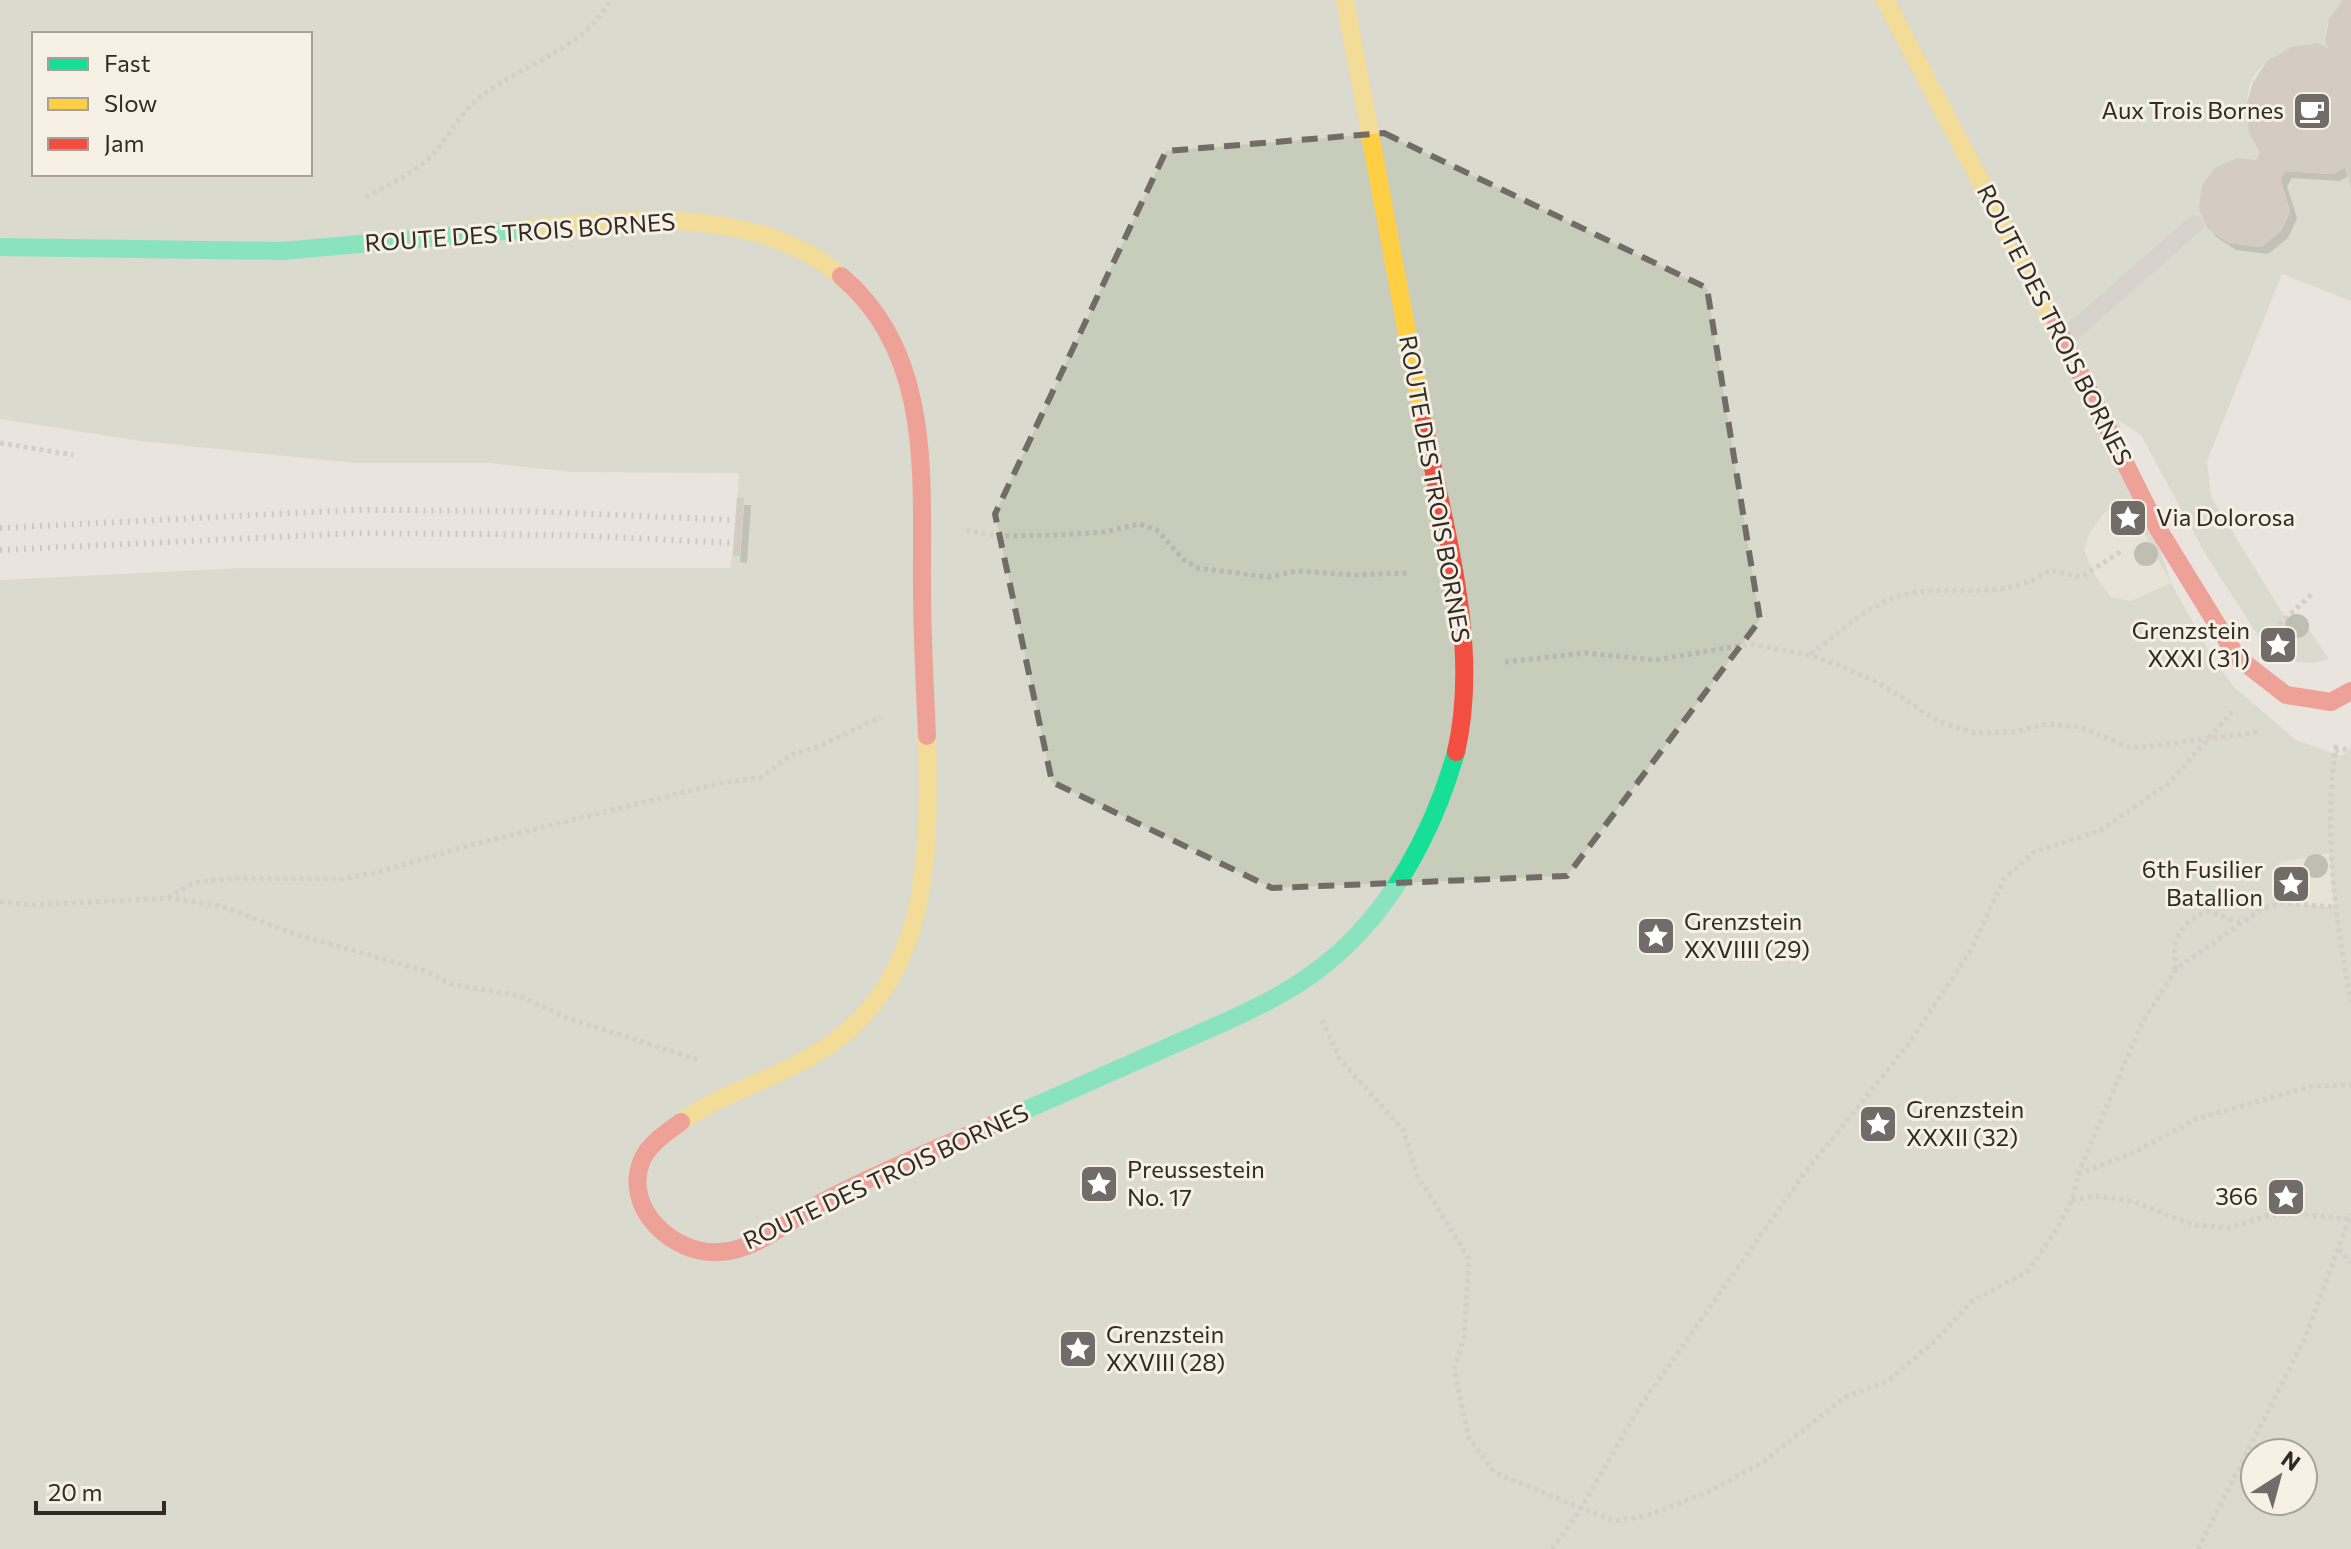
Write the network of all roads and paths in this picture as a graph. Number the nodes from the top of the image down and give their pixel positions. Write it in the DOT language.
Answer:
graph roads {
  1 [pos="610,0"];
  2 [pos="1345,0"];
  3 [pos="1885,0"];
  4 [pos="356,203"];
  5 [pos="2195,224"];
  6 [pos="0,247"];
  7 [pos="2064,339"];
  8 [pos="0,443"];
  9 [pos="73,455"];
  10 [pos="921,522"];
  11 [pos="2092,571"];
  12 [pos="1452,576"];
  13 [pos="2313,593"];
  14 [pos="1810,655"];
  15 [pos="2237,657"];
  16 [pos="1464,665"];
  17 [pos="2347,694"];
  18 [pos="888,721"];
  19 [pos="2351,748"];
  20 [pos="2335,751"];
  21 [pos="168,898"];
  22 [pos="0,902"];
  23 [pos="2334,907"];
  24 [pos="2240,922"];
  25 [pos="2176,969"];
  26 [pos="1303,980"];
  27 [pos="2351,1002"];
  28 [pos="672,1052"];
  29 [pos="2351,1085"];
  30 [pos="2078,1174"];
  31 [pos="2072,1200"];
  32 [pos="2350,1216"];
  33 [pos="2339,1249"];
  34 [pos="2351,1262"];
  35 [pos="1580,1510"];
  36 [pos="1552,1549"];
  37 [pos="2198,1549"];
  1 -- 4 [label="path"];
  2 -- 12 [label="street, ROUTE DES TROIS BORNES"];
  3 -- 7 [label="street, ROUTE DES TROIS BORNES"];
  5 -- 7 [label="lane"];
  6 -- 10 [label="street, ROUTE DES TROIS BORNES"];
  7 -- 15 [label="street, ROUTE DES TROIS BORNES"];
  8 -- 9 [label="path"];
  10 -- 12 [label="path"];
  10 -- 26 [label="street, ROUTE DES TROIS BORNES"];
  11 -- 14 [label="path"];
  12 -- 16 [label="street, ROUTE DES TROIS BORNES"];
  13 -- 15 [label="path"];
  14 -- 16 [label="path"];
  14 -- 35 [label="path"];
  15 -- 17 [label="street, ROUTE DES TROIS BORNES"];
  16 -- 26 [label="street, ROUTE DES TROIS BORNES"];
  17 -- 20 [label="path"];
  18 -- 21 [label="path"];
  19 -- 20 [label="path"];
  20 -- 23 [label="path"];
  21 -- 22 [label="path"];
  21 -- 28 [label="path"];
  23 -- 24 [label="path"];
  23 -- 27 [label="path"];
  24 -- 25 [label="path"];
  24 -- 25 [label="path"];
  25 -- 30 [label="path"];
  26 -- 35 [label="path"];
  29 -- 30 [label="path"];
  30 -- 31 [label="path"];
  31 -- 32 [label="path"];
  31 -- 35 [label="path"];
  32 -- 33 [label="path"];
  33 -- 34 [label="path"];
  33 -- 37 [label="path"];
  35 -- 36 [label="path"];
}
